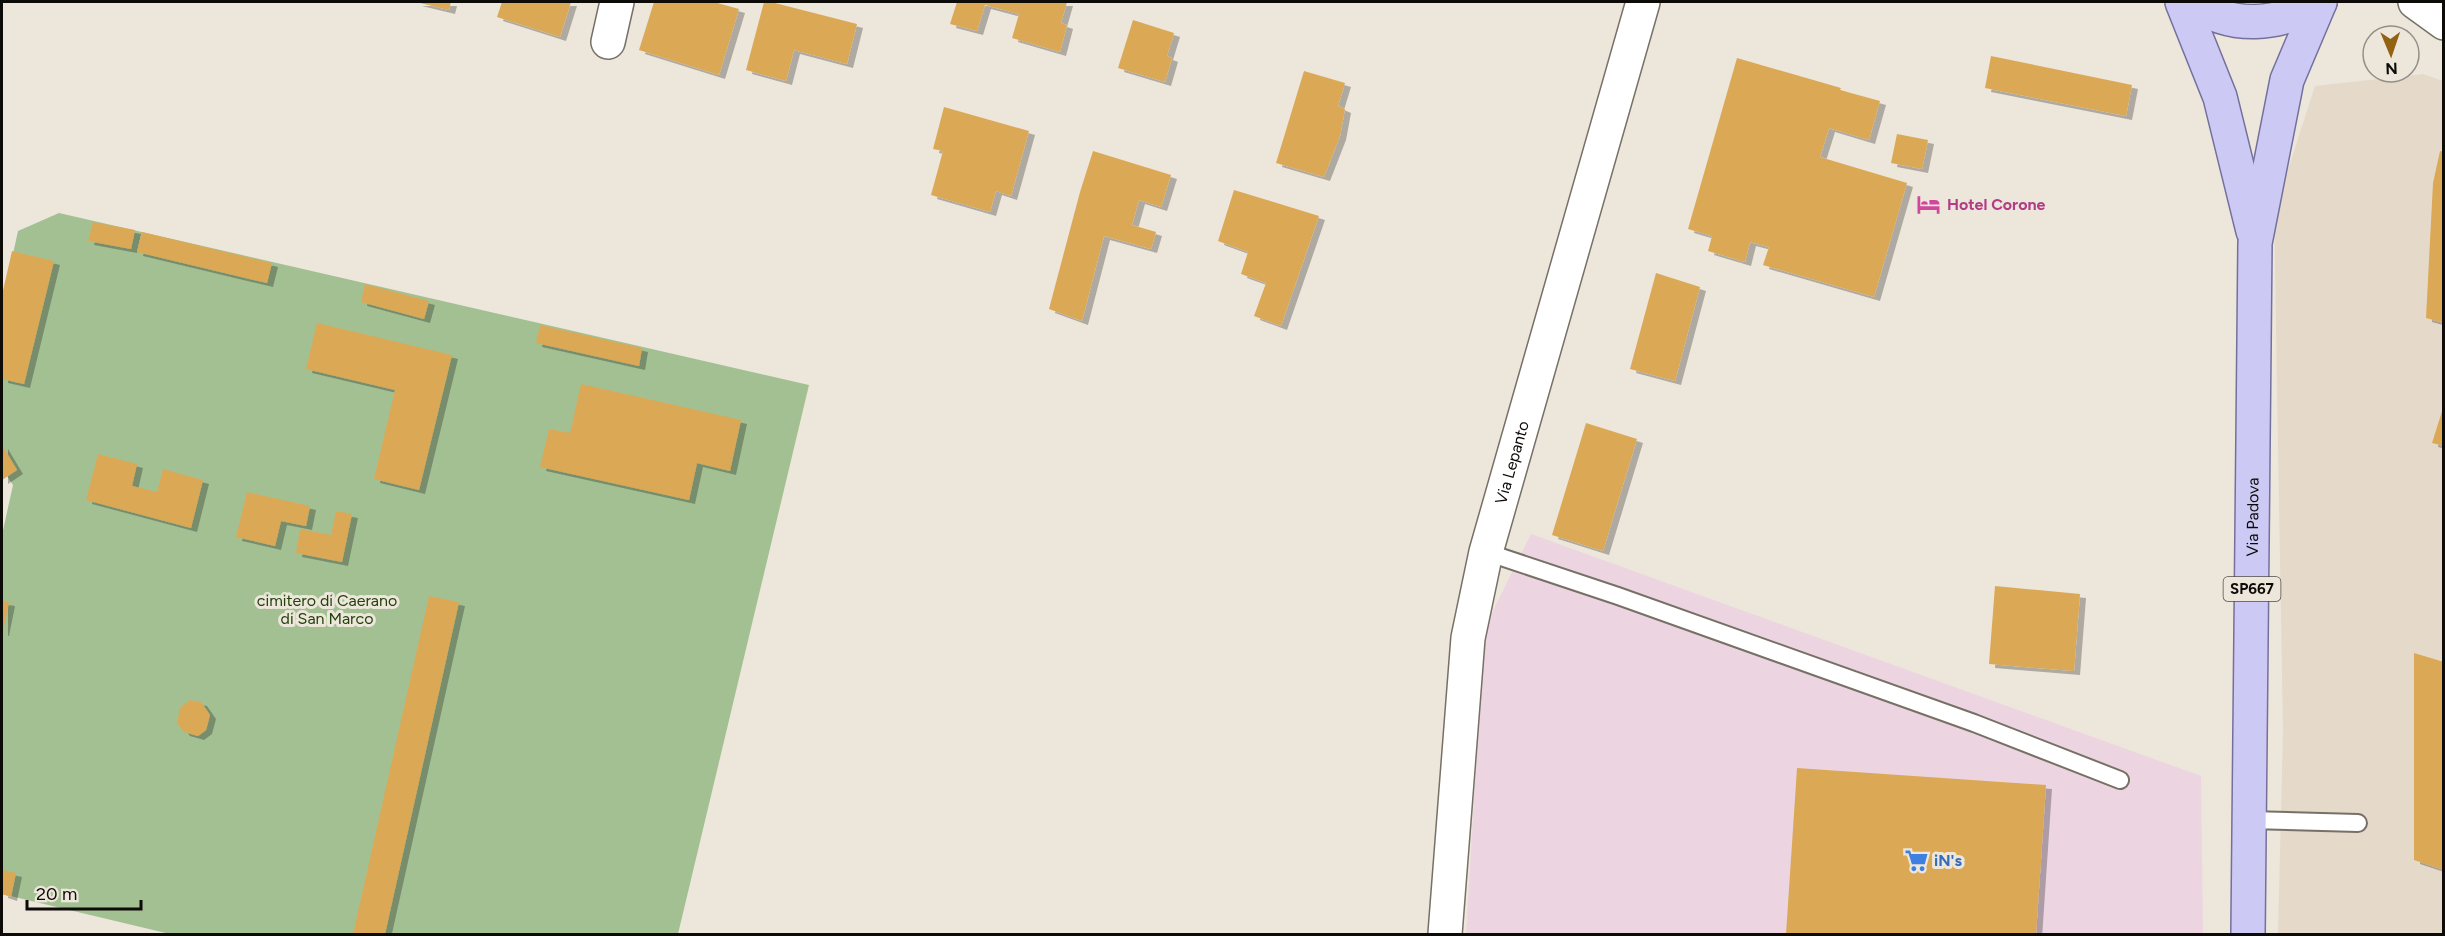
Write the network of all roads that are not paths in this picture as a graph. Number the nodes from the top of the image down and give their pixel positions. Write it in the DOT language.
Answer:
graph roads {
  1 [pos="617,2"];
  2 [pos="1644,2"];
  3 [pos="2182,2"];
  4 [pos="2192,2"];
  5 [pos="2320,2"];
  6 [pos="2415,2"];
  7 [pos="2444,22"];
  8 [pos="608,42"];
  9 [pos="2255,243"];
  10 [pos="1486,552"];
  11 [pos="2120,780"];
  12 [pos="2249,820"];
  13 [pos="2358,823"];
  14 [pos="1445,934"];
  15 [pos="2248,934"];
  1 -- 8 [label="street"];
  2 -- 10 [label="street, Via Lepanto"];
  3 -- 9 [label="main road, Via Padova / SP667"];
  4 -- 5 [label="main road, Via Padova / SP667"];
  5 -- 9 [label="main road, Via Padova / SP667"];
  6 -- 7 [label="street"];
  9 -- 12 [label="main road, Via Padova / SP667"];
  10 -- 11 [label="lane"];
  10 -- 14 [label="street, Via Lepanto"];
  12 -- 13 [label="lane"];
  12 -- 15 [label="main road, Via Padova / SP667"];
}
